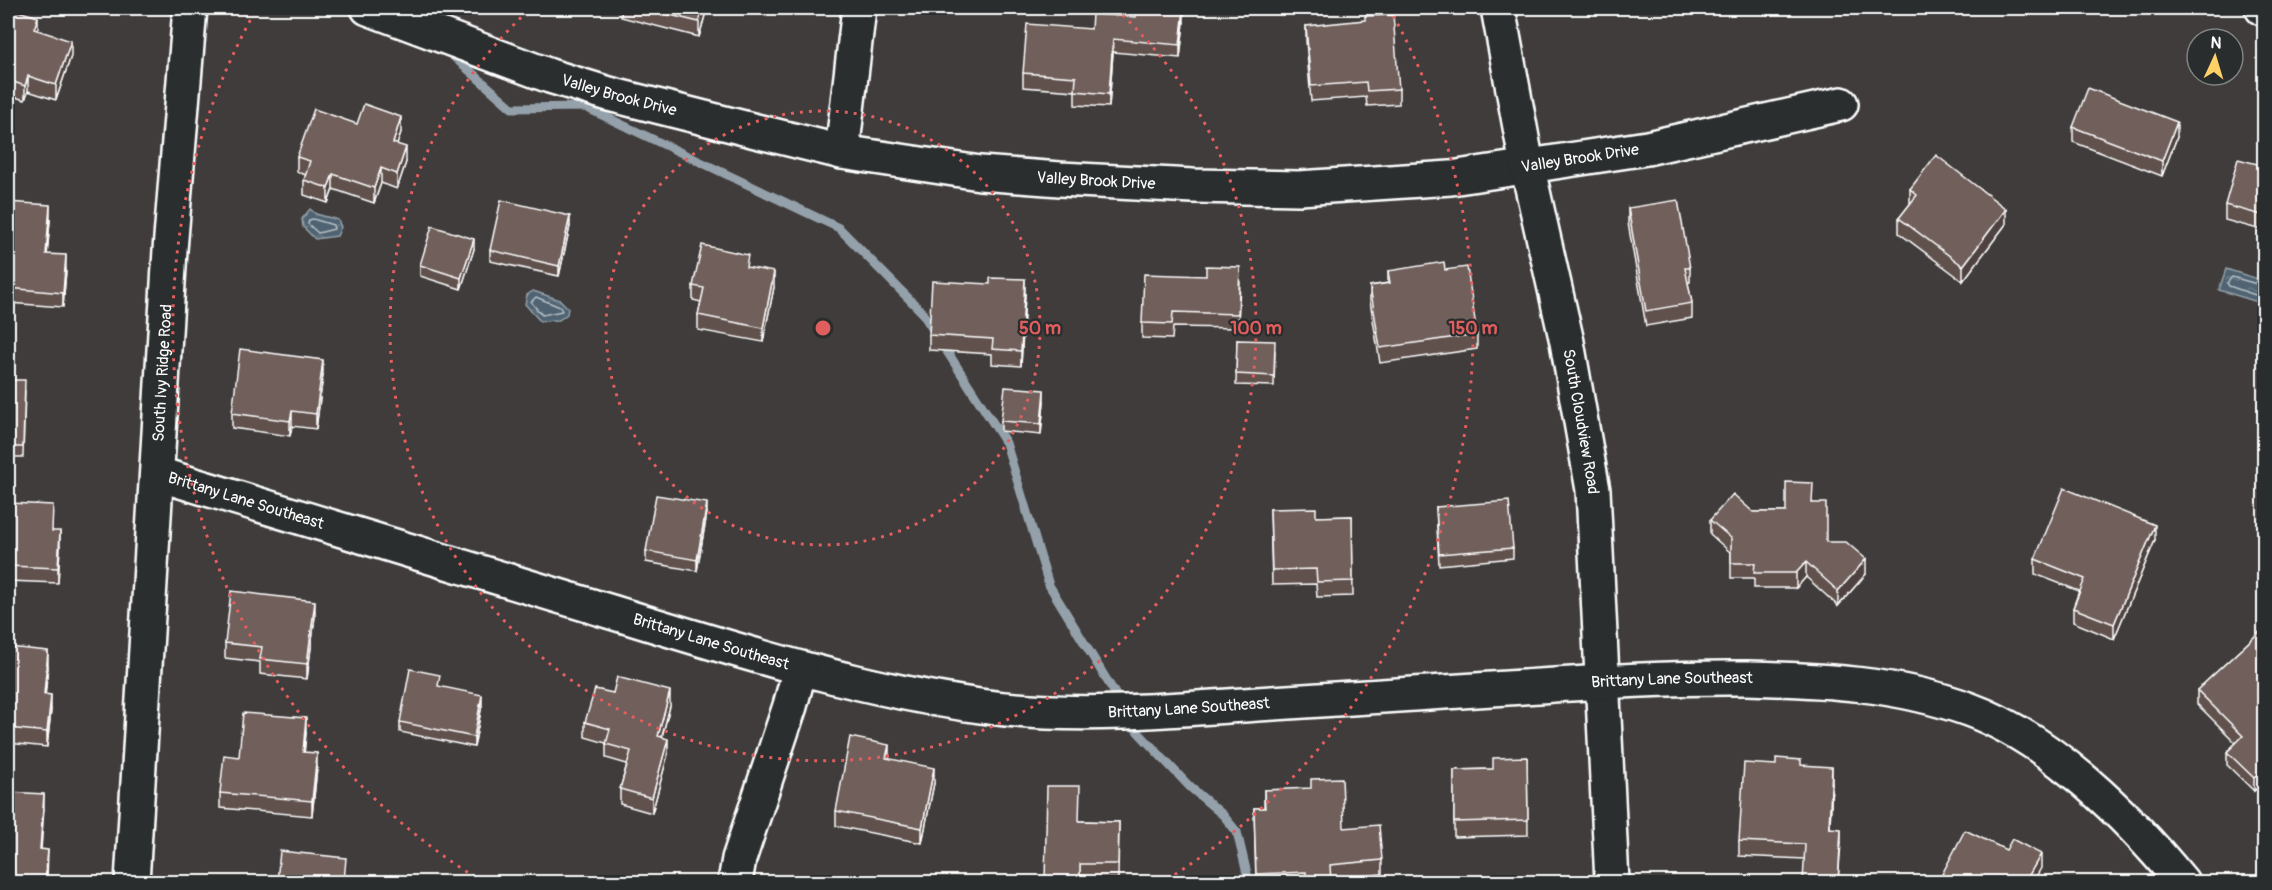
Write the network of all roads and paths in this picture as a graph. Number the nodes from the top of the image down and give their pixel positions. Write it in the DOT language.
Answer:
graph roads {
  1 [pos="190,8"];
  2 [pos="368,8"];
  3 [pos="859,8"];
  4 [pos="1498,8"];
  5 [pos="1841,104"];
  6 [pos="842,152"];
  7 [pos="1527,165"];
  8 [pos="158,474"];
  9 [pos="800,669"];
  10 [pos="1604,682"];
  11 [pos="132,882"];
  12 [pos="735,882"];
  13 [pos="1612,882"];
  14 [pos="2182,882"];
  1 -- 8 [label="street, South Ivy Ridge Road"];
  2 -- 6 [label="street, Valley Brook Drive"];
  3 -- 6 [label="street"];
  4 -- 7 [label="street, South Cloudview Road"];
  5 -- 7 [label="street, Valley Brook Drive"];
  6 -- 7 [label="street, Valley Brook Drive"];
  7 -- 10 [label="street, South Cloudview Road"];
  8 -- 9 [label="street, Brittany Lane Southeast"];
  8 -- 11 [label="street, South Ivy Ridge Road"];
  9 -- 10 [label="street, Brittany Lane Southeast"];
  9 -- 12 [label="street"];
  10 -- 13 [label="street, South Cloudview Road"];
  10 -- 14 [label="street, Brittany Lane Southeast"];
}
